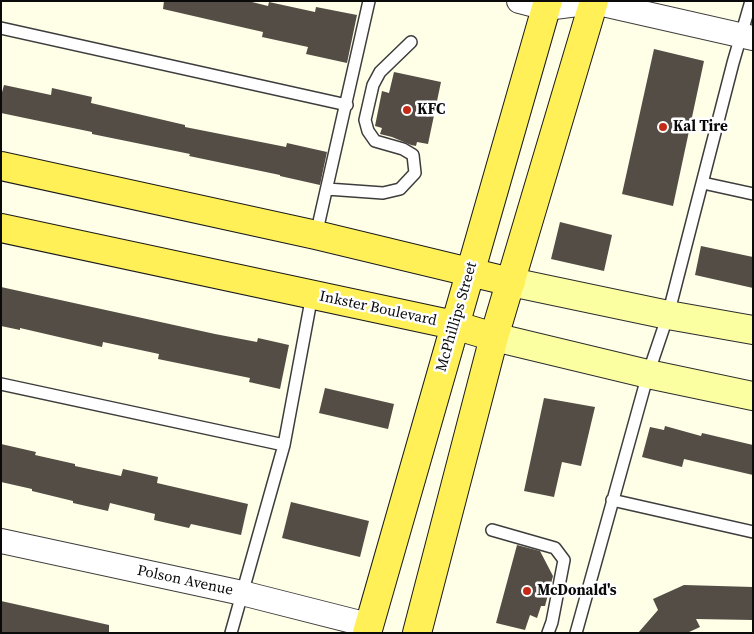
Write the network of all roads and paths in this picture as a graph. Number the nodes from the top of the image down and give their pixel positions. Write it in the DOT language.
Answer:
graph roads {
  1 [pos="369,1"];
  2 [pos="519,1"];
  3 [pos="751,1"];
  4 [pos="594,2"];
  5 [pos="547,5"];
  6 [pos="1,28"];
  7 [pos="747,36"];
  8 [pos="411,42"];
  9 [pos="347,105"];
  10 [pos="1,166"];
  11 [pos="702,183"];
  12 [pos="327,189"];
  13 [pos="753,194"];
  14 [pos="1,228"];
  15 [pos="316,236"];
  16 [pos="470,271"];
  17 [pos="511,282"];
  18 [pos="312,295"];
  19 [pos="668,315"];
  20 [pos="454,325"];
  21 [pos="753,330"];
  22 [pos="494,337"];
  23 [pos="648,374"];
  24 [pos="1,384"];
  25 [pos="753,396"];
  26 [pos="284,445"];
  27 [pos="612,500"];
  28 [pos="492,530"];
  29 [pos="753,532"];
  30 [pos="1,541"];
  31 [pos="242,593"];
  32 [pos="368,629"];
  33 [pos="551,629"];
  34 [pos="231,633"];
  35 [pos="417,633"];
  36 [pos="576,633"];
  1 -- 9 [label="lane"];
  2 -- 5 [label="street"];
  3 -- 7 [label="lane"];
  4 -- 5 [label="street"];
  4 -- 7 [label="street"];
  4 -- 17 [label="main road"];
  5 -- 16 [label="main road, McPhillips Street"];
  6 -- 9 [label="lane"];
  7 -- 11 [label="lane"];
  8 -- 12 [label="lane"];
  9 -- 12 [label="lane"];
  10 -- 15 [label="main road"];
  11 -- 13 [label="lane"];
  11 -- 19 [label="lane"];
  12 -- 15 [label="lane"];
  14 -- 18 [label="main road, Inkster Boulevard"];
  15 -- 16 [label="main road"];
  16 -- 17 [label="main road"];
  16 -- 20 [label="main road, McPhillips Street"];
  17 -- 19 [label="main road"];
  17 -- 22 [label="main road"];
  18 -- 20 [label="main road, Inkster Boulevard"];
  18 -- 26 [label="lane"];
  19 -- 21 [label="main road"];
  19 -- 23 [label="lane"];
  20 -- 22 [label="main road, Inkster Boulevard"];
  20 -- 32 [label="main road, McPhillips Street"];
  22 -- 23 [label="main road, Inkster Boulevard"];
  22 -- 35 [label="main road"];
  23 -- 25 [label="main road, Inkster Boulevard"];
  23 -- 27 [label="lane"];
  24 -- 26 [label="lane"];
  26 -- 31 [label="lane"];
  27 -- 29 [label="lane"];
  27 -- 36 [label="lane"];
  28 -- 33 [label="lane"];
  30 -- 31 [label="street, Polson Avenue"];
  31 -- 32 [label="street, Polson Avenue"];
  31 -- 34 [label="lane"];
}
